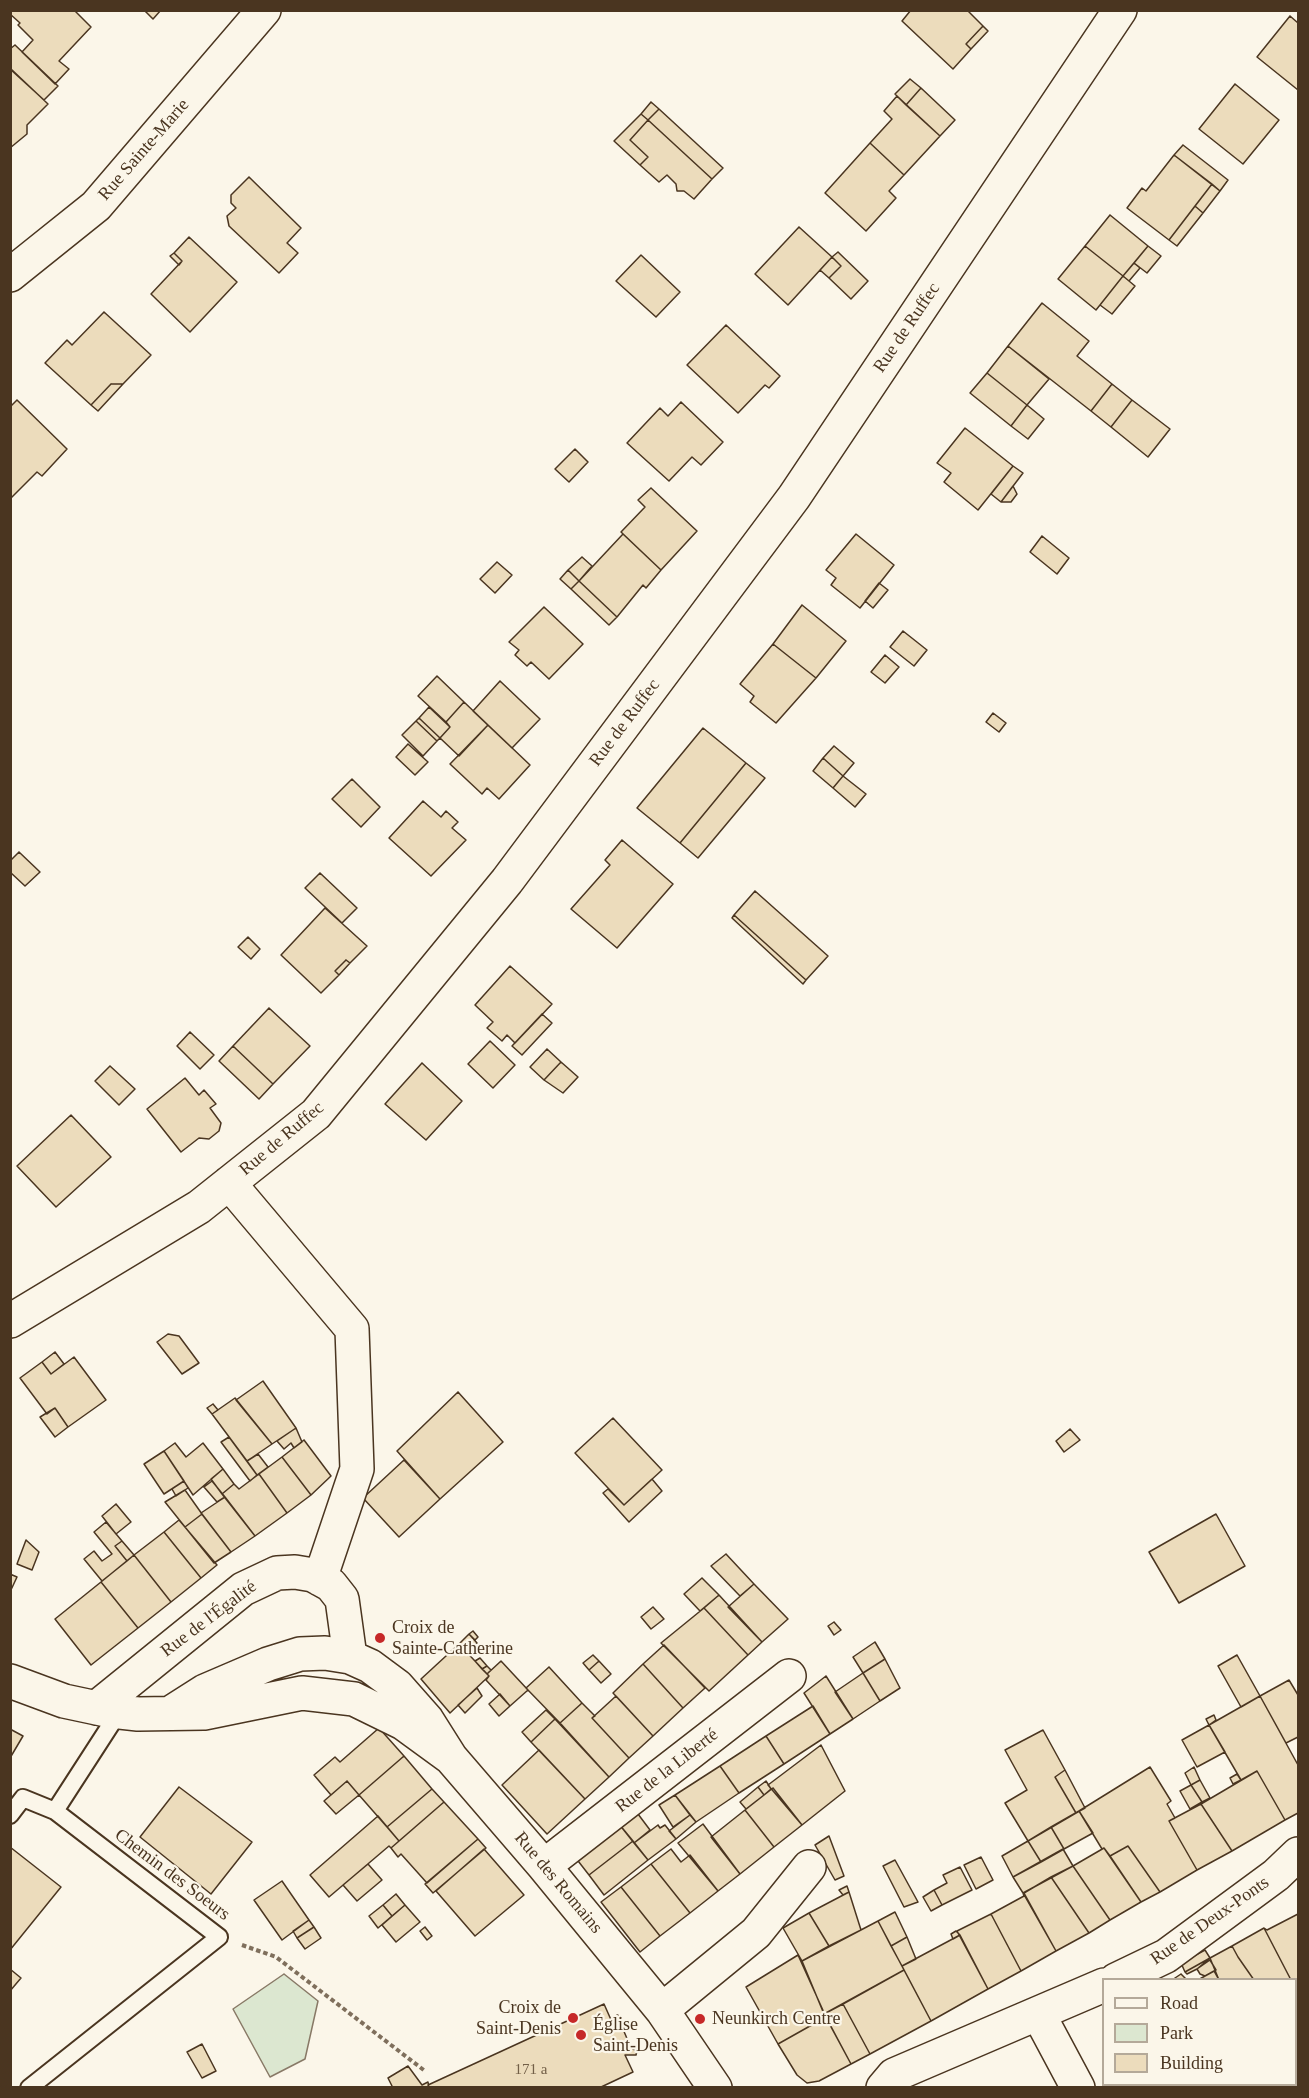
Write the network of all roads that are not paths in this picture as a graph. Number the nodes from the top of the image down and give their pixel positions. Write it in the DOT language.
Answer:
graph roads {
  1 [pos="264,10"];
  2 [pos="1120,10"];
  3 [pos="10,275"];
  4 [pos="229,1183"];
  5 [pos="10,1321"];
  6 [pos="320,1579"];
  7 [pos="350,1657"];
  8 [pos="789,1677"];
  9 [pos="10,1681"];
  10 [pos="108,1710"];
  11 [pos="172,1712"];
  12 [pos="451,1758"];
  13 [pos="55,1811"];
  14 [pos="10,1815"];
  15 [pos="1299,1854"];
  16 [pos="544,1866"];
  17 [pos="809,1867"];
  18 [pos="1120,1978"];
  19 [pos="1102,1986"];
  20 [pos="662,2010"];
  21 [pos="1039,2015"];
  22 [pos="712,2085"];
  23 [pos="28,2088"];
  24 [pos="883,2088"];
  25 [pos="1078,2088"];
  1 -- 3 [label="street, Rue Sainte-Marie"];
  2 -- 4 [label="street, Rue de Ruffec"];
  4 -- 5 [label="street, Rue de Ruffec"];
  4 -- 6 [label="street"];
  6 -- 7 [label="street, Rue de l'Égalité"];
  6 -- 10 [label="street, Rue de l'Égalité"];
  7 -- 11 [label="street, Rue des Romains"];
  7 -- 12 [label="street, Rue des Romains"];
  8 -- 16 [label="street, Rue de la Liberté"];
  9 -- 10 [label="street, Rue des Romains"];
  10 -- 11 [label="street, Rue des Romains"];
  10 -- 13 [label="lane"];
  11 -- 12 [label="street, Rue des Romains"];
  12 -- 16 [label="street, Rue des Romains"];
  13 -- 14 [label="lane, Chemin des Soeurs"];
  13 -- 23 [label="lane, Chemin des Soeurs"];
  15 -- 18 [label="street, Rue de Deux-Ponts"];
  16 -- 20 [label="street, Rue des Romains"];
  17 -- 20 [label="street"];
  19 -- 21 [label="street"];
  20 -- 22 [label="street, Rue des Romains"];
  21 -- 24 [label="street"];
  21 -- 25 [label="street"];
}
